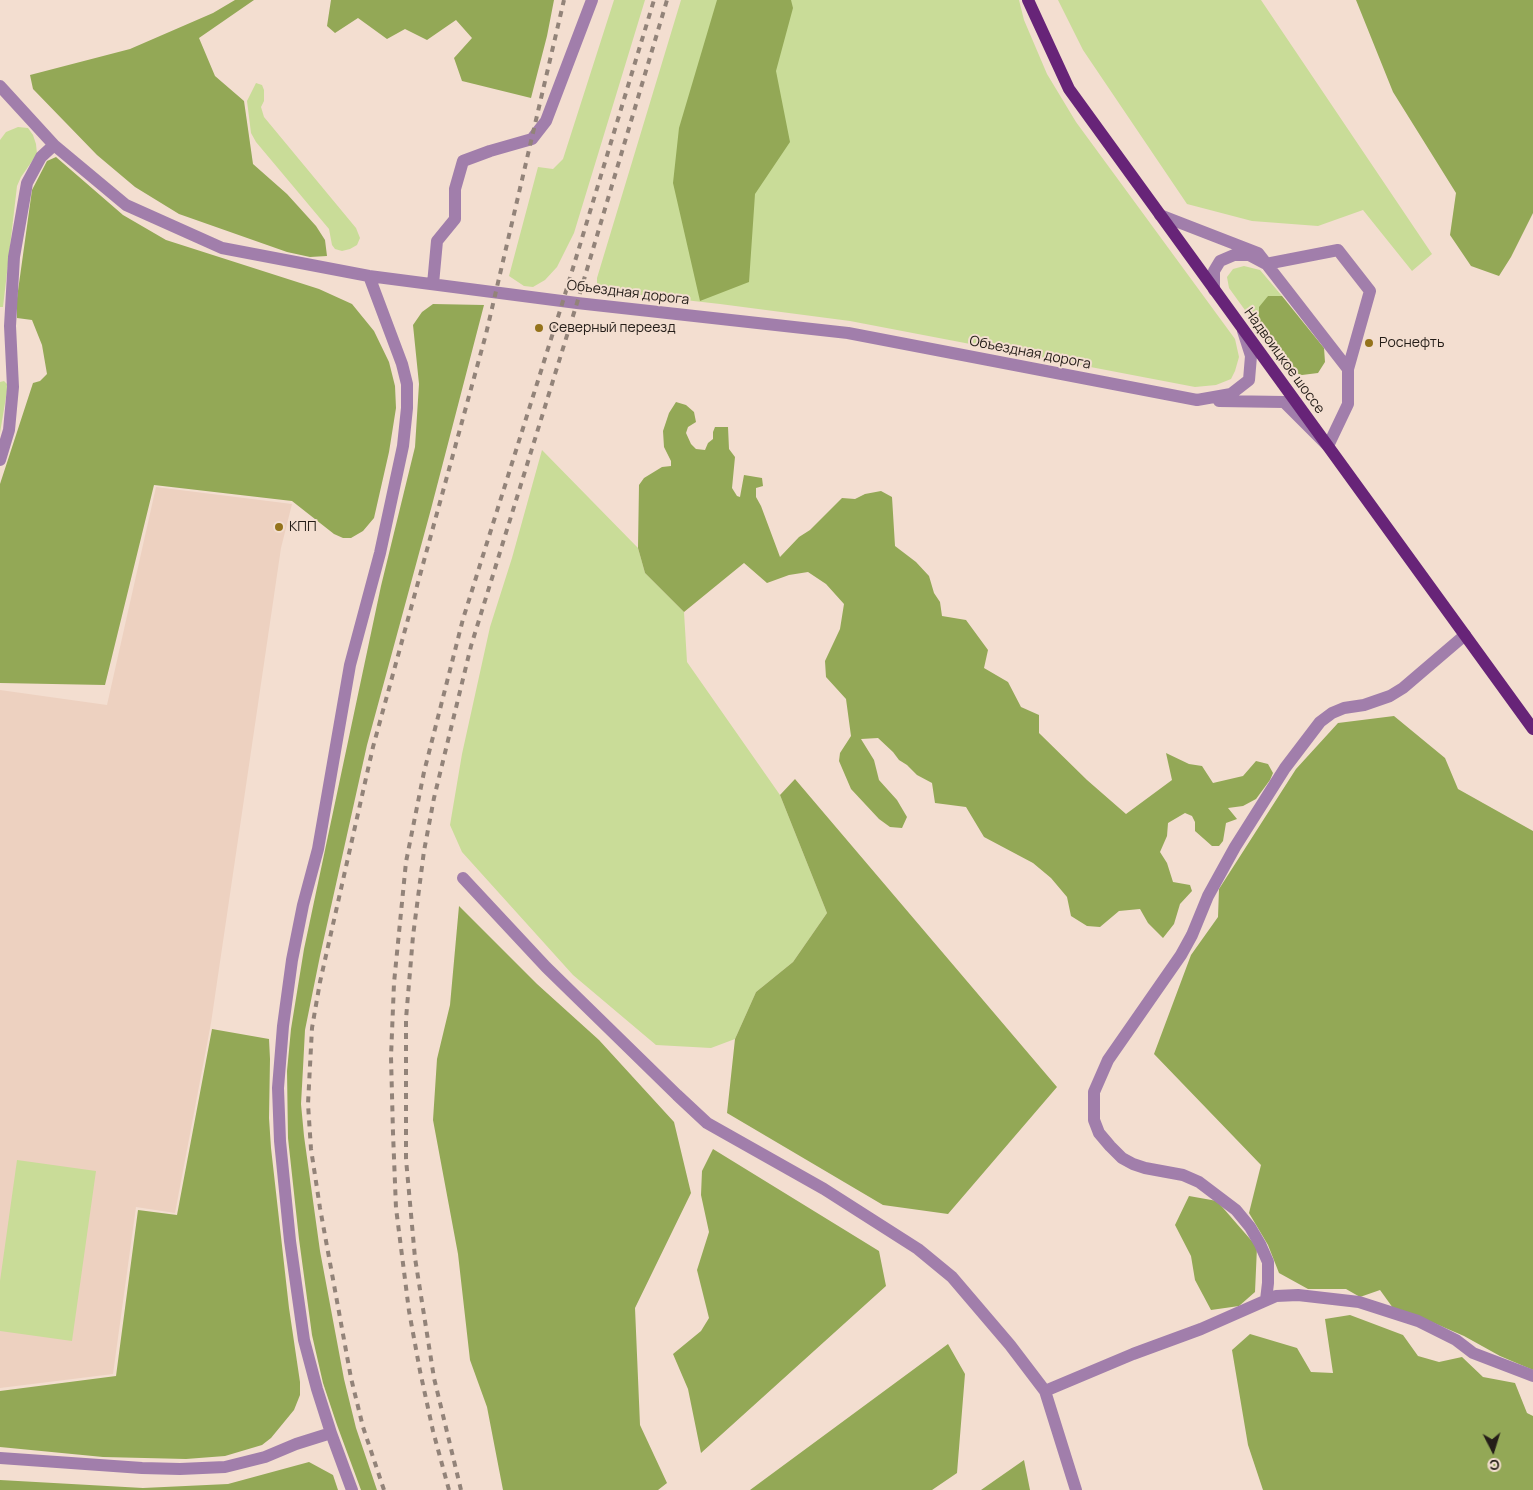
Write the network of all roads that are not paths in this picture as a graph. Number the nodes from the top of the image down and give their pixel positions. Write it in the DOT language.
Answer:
graph roads {
  1 [pos="592,0"];
  2 [pos="1028,0"];
  3 [pos="0,86"];
  4 [pos="14,103"];
  5 [pos="0,106"];
  6 [pos="54,145"];
  7 [pos="1160,215"];
  8 [pos="1266,264"];
  9 [pos="369,276"];
  10 [pos="433,284"];
  11 [pos="1214,290"];
  12 [pos="1242,329"];
  13 [pos="1348,369"];
  14 [pos="1197,400"];
  15 [pos="1328,446"];
  16 [pos="0,460"];
  17 [pos="1466,636"];
  18 [pos="1533,729"];
  19 [pos="463,878"];
  20 [pos="1266,1300"];
  21 [pos="1533,1376"];
  22 [pos="1045,1392"];
  23 [pos="331,1434"];
  24 [pos="0,1458"];
  25 [pos="352,1490"];
  26 [pos="1076,1490"];
  1 -- 10 [label="street"];
  2 -- 7 [label="main road, Надвоицкое шоссе"];
  3 -- 4 [label="street, Объездная дорога"];
  4 -- 5 [label="street"];
  4 -- 6 [label="street, Объездная дорога"];
  6 -- 9 [label="street, Объездная дорога"];
  6 -- 16 [label="street"];
  7 -- 8 [label="street"];
  7 -- 11 [label="main road, Надвоицкое шоссе"];
  8 -- 11 [label="street"];
  8 -- 13 [label="street"];
  8 -- 13 [label="street"];
  9 -- 10 [label="street, Объездная дорога"];
  9 -- 23 [label="street"];
  10 -- 14 [label="street, Объездная дорога"];
  11 -- 12 [label="main road, Надвоицкое шоссе"];
  12 -- 14 [label="street, Объездная дорога"];
  12 -- 15 [label="main road, Надвоицкое шоссе"];
  13 -- 15 [label="street"];
  14 -- 15 [label="street"];
  15 -- 17 [label="main road, Надвоицкое шоссе"];
  17 -- 18 [label="main road, Надвоицкое шоссе"];
  17 -- 20 [label="street"];
  19 -- 22 [label="street"];
  20 -- 21 [label="street"];
  20 -- 22 [label="street"];
  22 -- 26 [label="street"];
  23 -- 24 [label="street"];
  23 -- 25 [label="street"];
}
